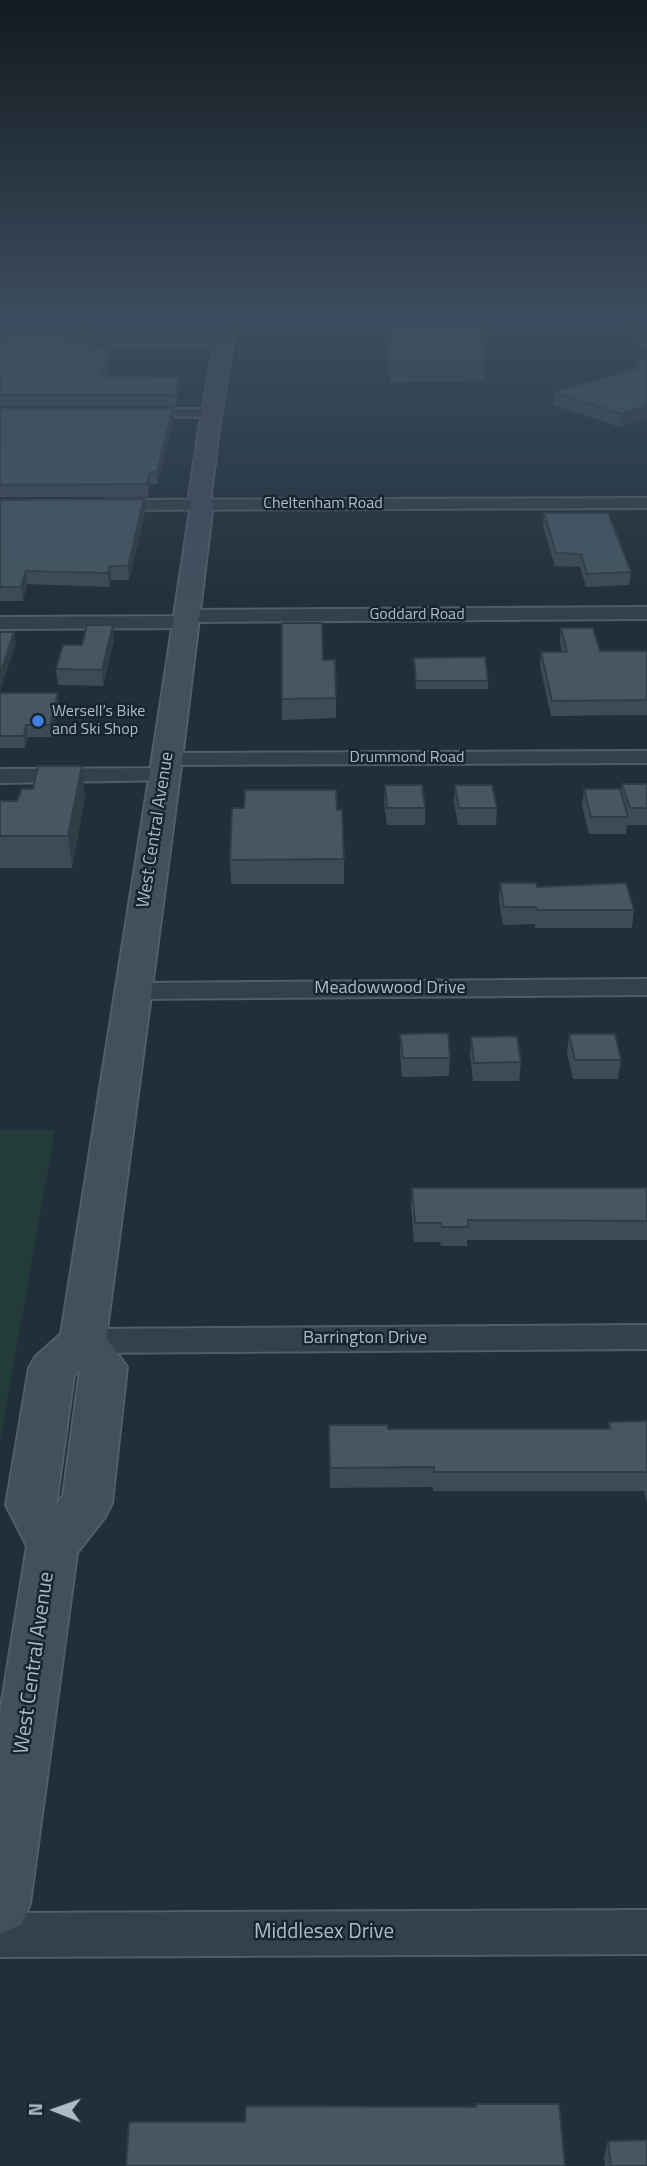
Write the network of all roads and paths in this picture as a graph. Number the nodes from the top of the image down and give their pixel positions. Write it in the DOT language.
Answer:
graph roads {
  1 [pos="211,419"];
  2 [pos="647,503"];
  3 [pos="95,505"];
  4 [pos="202,505"];
  5 [pos="647,613"];
  6 [pos="186,619"];
  7 [pos="0,623"];
  8 [pos="647,757"];
  9 [pos="166,767"];
  10 [pos="0,776"];
  11 [pos="647,987"];
  12 [pos="133,991"];
  13 [pos="647,1337"];
  14 [pos="83,1342"];
  15 [pos="4,1843"];
  16 [pos="0,1904"];
  17 [pos="647,1932"];
  18 [pos="0,1935"];
  1 -- 4 [label="main road, West Central Avenue"];
  2 -- 4 [label="street, Cheltenham Road"];
  3 -- 4 [label="street, Cheltenham Road"];
  4 -- 6 [label="main road, West Central Avenue"];
  5 -- 6 [label="street, Goddard Road"];
  6 -- 7 [label="street, Goddard Road"];
  6 -- 9 [label="main road, West Central Avenue"];
  8 -- 9 [label="street, Drummond Road"];
  9 -- 10 [label="street, Drummond Road"];
  9 -- 12 [label="main road, West Central Avenue"];
  11 -- 12 [label="street, Meadowwood Drive"];
  12 -- 14 [label="main road, West Central Avenue"];
  13 -- 14 [label="street, Barrington Drive"];
  14 -- 15 [label="main road, West Central Avenue"];
  15 -- 16 [label="main road, West Central Avenue"];
  17 -- 18 [label="street, Middlesex Drive"];
}
